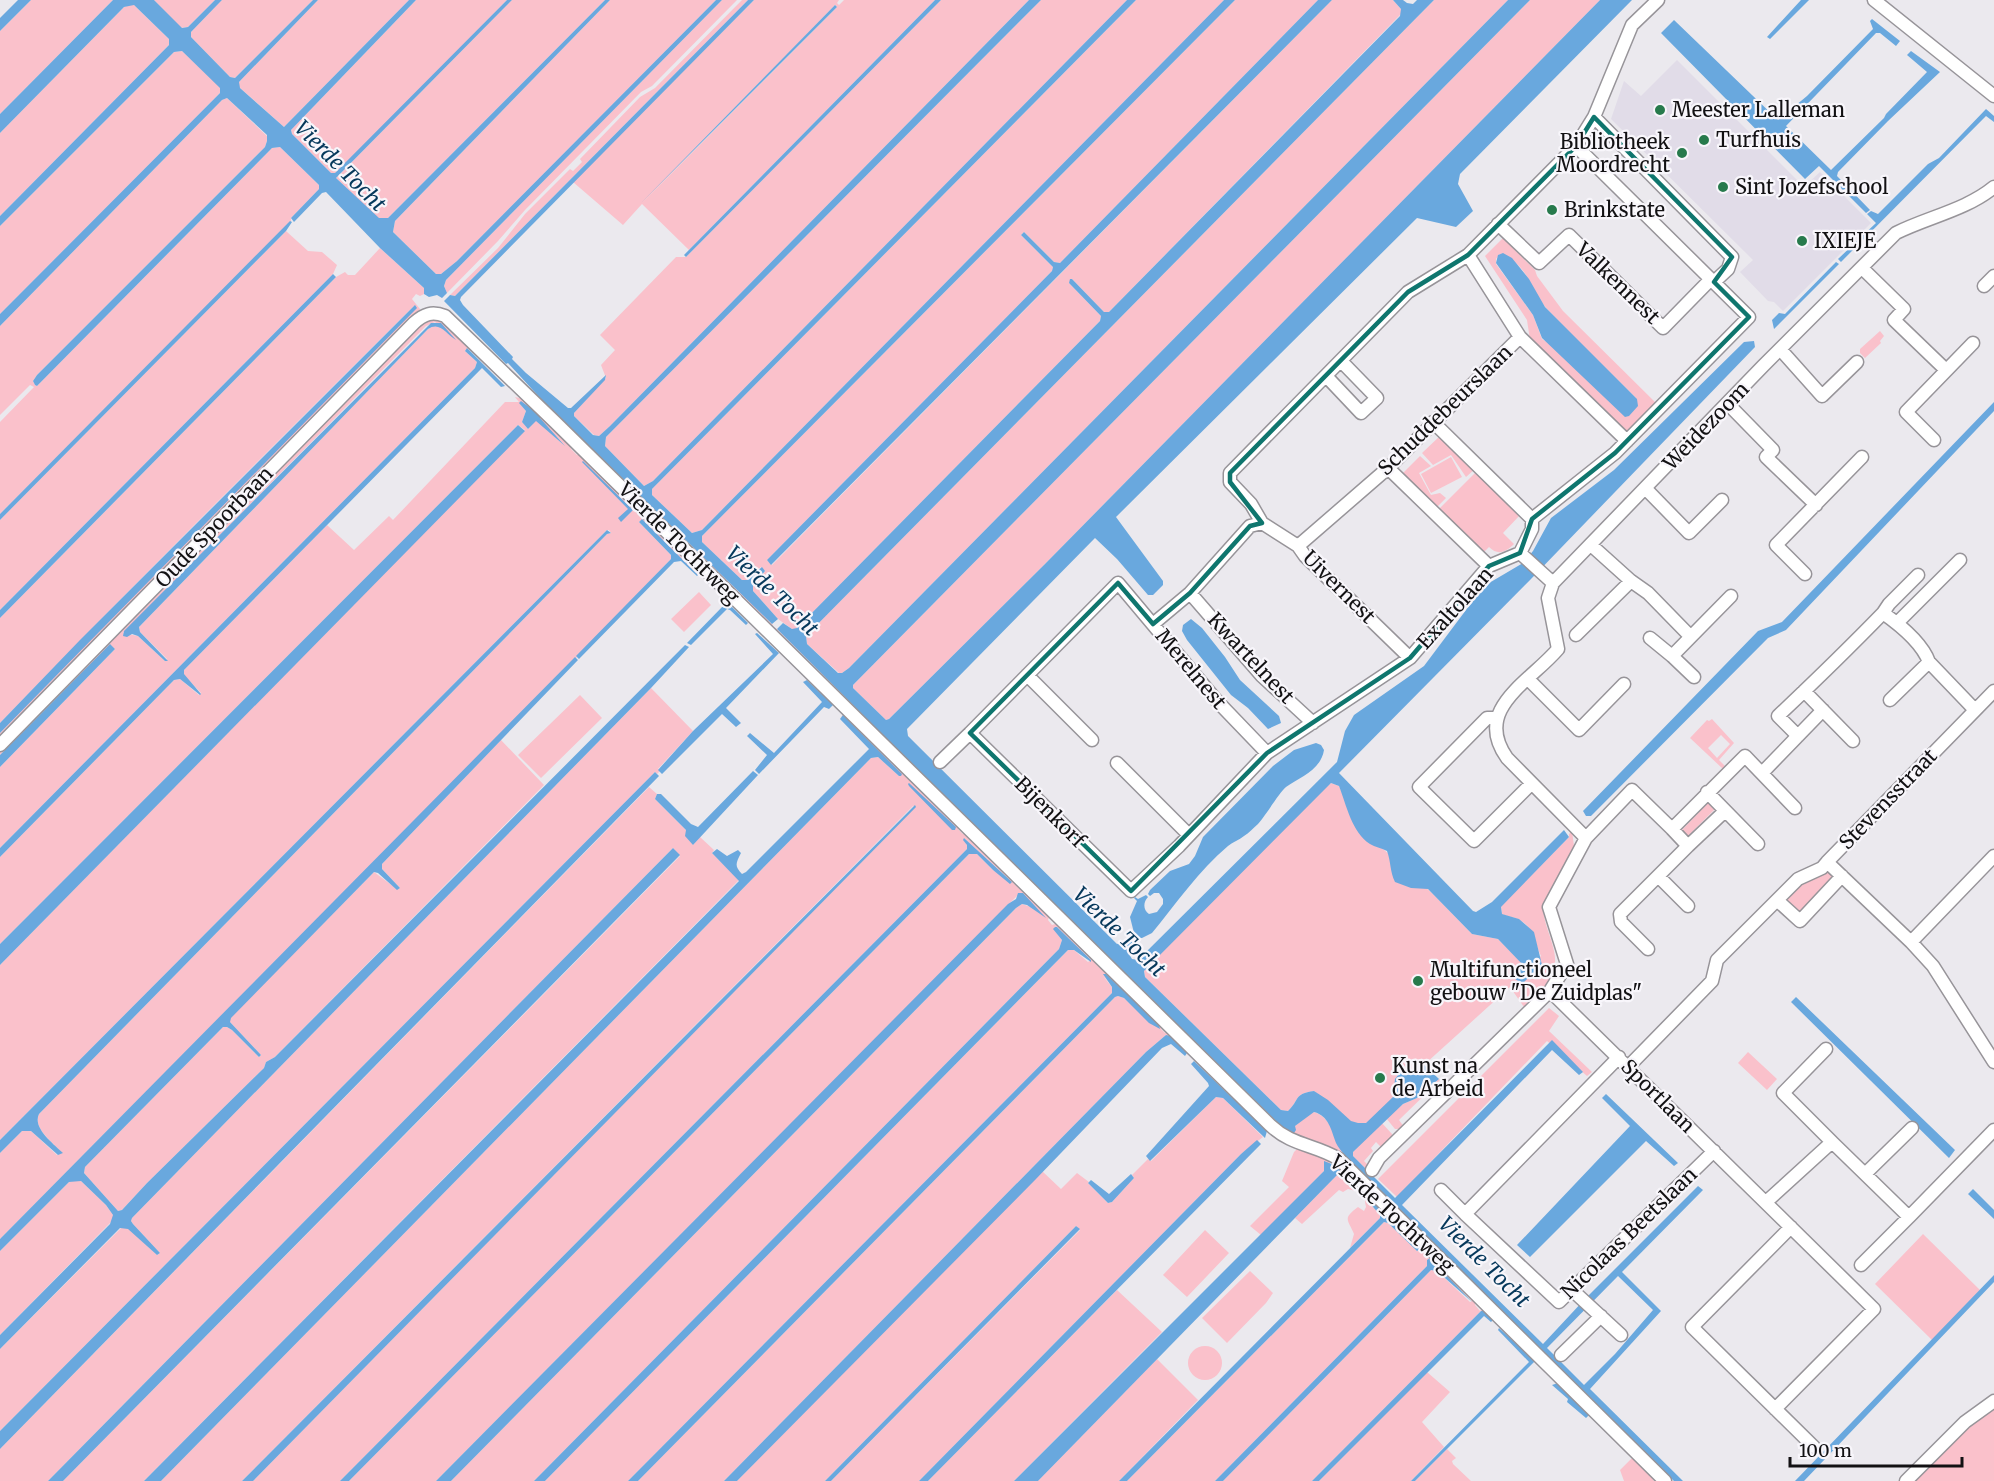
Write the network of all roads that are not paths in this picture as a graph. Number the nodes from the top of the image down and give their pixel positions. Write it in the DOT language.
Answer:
graph roads {
  1 [pos="1658,0"];
  2 [pos="1874,0"];
  3 [pos="1994,96"];
  4 [pos="1594,117"];
  5 [pos="1576,146"];
  6 [pos="1994,188"];
  7 [pos="1498,224"];
  8 [pos="1468,255"];
  9 [pos="1862,268"];
  10 [pos="1994,276"];
  11 [pos="1713,280"];
  12 [pos="1984,286"];
  13 [pos="432,313"];
  14 [pos="1520,337"];
  15 [pos="1973,343"];
  16 [pos="1780,349"];
  17 [pos="1341,362"];
  18 [pos="1857,362"];
  19 [pos="1946,370"];
  20 [pos="1326,376"];
  21 [pos="1727,403"];
  22 [pos="1433,422"];
  23 [pos="1934,440"];
  24 [pos="1627,441"];
  25 [pos="1859,460"];
  26 [pos="1388,468"];
  27 [pos="1646,489"];
  28 [pos="1722,500"];
  29 [pos="1816,505"];
  30 [pos="1532,519"];
  31 [pos="1262,523"];
  32 [pos="1591,545"];
  33 [pos="1298,546"];
  34 [pos="1522,555"];
  35 [pos="1960,560"];
  36 [pos="1489,566"];
  37 [pos="1805,574"];
  38 [pos="1918,574"];
  39 [pos="1631,581"];
  40 [pos="1552,583"];
  41 [pos="1190,593"];
  42 [pos="1731,596"];
  43 [pos="1883,613"];
  44 [pos="1897,623"];
  45 [pos="1153,624"];
  46 [pos="1576,635"];
  47 [pos="1690,636"];
  48 [pos="1650,638"];
  49 [pos="1672,656"];
  50 [pos="1410,658"];
  51 [pos="1929,662"];
  52 [pos="1027,675"];
  53 [pos="1694,678"];
  54 [pos="1528,679"];
  55 [pos="1624,684"];
  56 [pos="1804,691"];
  57 [pos="1994,692"];
  58 [pos="1890,700"];
  59 [pos="1823,710"];
  60 [pos="1975,710"];
  61 [pos="1497,718"];
  62 [pos="1313,723"];
  63 [pos="970,733"];
  64 [pos="1798,736"];
  65 [pos="1092,740"];
  66 [pos="1853,741"];
  67 [pos="0,746"];
  68 [pos="1267,753"];
  69 [pos="940,762"];
  70 [pos="1117,763"];
  71 [pos="1761,773"];
  72 [pos="1528,787"];
  73 [pos="1707,792"];
  74 [pos="1795,808"];
  75 [pos="1725,811"];
  76 [pos="1672,829"];
  77 [pos="1189,835"];
  78 [pos="1586,838"];
  79 [pos="1758,844"];
  80 [pos="1688,846"];
  81 [pos="1994,855"];
  82 [pos="1827,862"];
  83 [pos="1658,876"];
  84 [pos="1842,876"];
  85 [pos="1131,891"];
  86 [pos="1778,901"];
  87 [pos="1688,906"];
  88 [pos="1911,942"];
  89 [pos="1648,949"];
  90 [pos="1550,991"];
  91 [pos="1826,1049"];
  92 [pos="1619,1057"];
  93 [pos="1994,1062"];
  94 [pos="1628,1067"];
  95 [pos="1912,1128"];
  96 [pos="1994,1130"];
  97 [pos="1832,1142"];
  98 [pos="1714,1151"];
  99 [pos="1372,1170"];
  100 [pos="1865,1174"];
  101 [pos="1441,1190"];
  102 [pos="1766,1202"];
  103 [pos="1465,1214"];
  104 [pos="1909,1217"];
  105 [pos="1791,1227"];
  106 [pos="1861,1265"];
  107 [pos="1571,1289"];
  108 [pos="1591,1308"];
  109 [pos="1621,1335"];
  110 [pos="1561,1355"];
  111 [pos="1994,1401"];
  112 [pos="1775,1409"];
  113 [pos="1814,1447"];
  114 [pos="1665,1481"];
  115 [pos="1906,1481"];
  1 -- 4 [label="street"];
  2 -- 3 [label="street"];
  4 -- 5 [label="street"];
  4 -- 11 [label="street, Valkennest"];
  5 -- 7 [label="street"];
  5 -- 11 [label="street"];
  6 -- 9 [label="street, Weidezoom"];
  7 -- 8 [label="street"];
  7 -- 11 [label="street, Valkennest"];
  8 -- 14 [label="street, Schuddebeurslaan"];
  8 -- 17 [label="street"];
  9 -- 16 [label="street, Weidezoom"];
  9 -- 19 [label="street"];
  10 -- 12 [label="street"];
  11 -- 24 [label="street"];
  13 -- 67 [label="street, Oude Spoorbaan"];
  13 -- 114 [label="street, Vierde Tochtweg"];
  14 -- 22 [label="street, Schuddebeurslaan"];
  14 -- 24 [label="street"];
  15 -- 19 [label="street"];
  16 -- 18 [label="street"];
  16 -- 21 [label="street, Weidezoom"];
  17 -- 20 [label="street"];
  17 -- 20 [label="street"];
  19 -- 23 [label="street"];
  20 -- 31 [label="street"];
  21 -- 27 [label="street, Weidezoom"];
  21 -- 29 [label="street"];
  22 -- 26 [label="street, Schuddebeurslaan"];
  22 -- 30 [label="street"];
  24 -- 30 [label="street"];
  25 -- 29 [label="street"];
  26 -- 33 [label="street, Schuddebeurslaan"];
  26 -- 36 [label="street"];
  27 -- 28 [label="street"];
  27 -- 32 [label="street, Weidezoom"];
  29 -- 37 [label="street"];
  30 -- 34 [label="street"];
  31 -- 33 [label="street, Uivernest"];
  31 -- 41 [label="street"];
  32 -- 39 [label="street"];
  32 -- 40 [label="street, Weidezoom"];
  33 -- 50 [label="street, Uivernest"];
  34 -- 36 [label="street, Exaltolaan"];
  34 -- 40 [label="street"];
  35 -- 44 [label="street"];
  36 -- 50 [label="street, Exaltolaan"];
  38 -- 43 [label="street"];
  39 -- 46 [label="street"];
  39 -- 47 [label="street"];
  40 -- 54 [label="street"];
  41 -- 45 [label="street"];
  41 -- 62 [label="street, Kwartelnest"];
  42 -- 47 [label="street"];
  43 -- 44 [label="street"];
  43 -- 56 [label="street"];
  44 -- 51 [label="street"];
  45 -- 52 [label="street, Merelnest"];
  45 -- 68 [label="street, Merelnest"];
  47 -- 49 [label="street"];
  48 -- 49 [label="street"];
  49 -- 53 [label="street"];
  50 -- 62 [label="street, Exaltolaan"];
  51 -- 58 [label="street"];
  51 -- 60 [label="street"];
  52 -- 63 [label="street"];
  52 -- 65 [label="street"];
  54 -- 55 [label="street"];
  54 -- 61 [label="street"];
  56 -- 59 [label="street"];
  56 -- 64 [label="street"];
  57 -- 60 [label="street, Stevensstraat"];
  59 -- 64 [label="street"];
  59 -- 66 [label="street"];
  60 -- 82 [label="street, Stevensstraat"];
  61 -- 72 [label="street"];
  61 -- 78 [label="street"];
  62 -- 68 [label="street, Exaltolaan"];
  63 -- 69 [label="street"];
  63 -- 85 [label="street, Bijenkorf"];
  64 -- 71 [label="street"];
  68 -- 77 [label="street, Exaltolaan"];
  70 -- 77 [label="street"];
  71 -- 73 [label="street"];
  71 -- 74 [label="street"];
  73 -- 75 [label="street"];
  73 -- 76 [label="street"];
  75 -- 79 [label="street"];
  75 -- 80 [label="street"];
  76 -- 78 [label="street"];
  76 -- 80 [label="street"];
  77 -- 85 [label="street, Exaltolaan"];
  78 -- 90 [label="street"];
  80 -- 83 [label="street"];
  81 -- 88 [label="street"];
  82 -- 84 [label="street"];
  82 -- 86 [label="street, Stevensstraat"];
  83 -- 87 [label="street"];
  83 -- 89 [label="street"];
  84 -- 86 [label="street, Stevensstraat"];
  84 -- 88 [label="street"];
  86 -- 94 [label="street, Stevensstraat"];
  88 -- 93 [label="street"];
  90 -- 92 [label="street, Sportlaan"];
  90 -- 99 [label="street"];
  91 -- 97 [label="street"];
  92 -- 94 [label="street, Sportlaan"];
  92 -- 103 [label="street"];
  94 -- 98 [label="street, Sportlaan"];
  95 -- 100 [label="street"];
  96 -- 104 [label="street"];
  97 -- 100 [label="street"];
  97 -- 102 [label="street"];
  98 -- 102 [label="street, Sportlaan"];
  98 -- 107 [label="street, Nicolaas Beetslaan"];
  100 -- 104 [label="street"];
  101 -- 103 [label="street, Nicolaas Beetslaan"];
  102 -- 105 [label="street, Sportlaan"];
  103 -- 107 [label="street, Nicolaas Beetslaan"];
  104 -- 106 [label="street"];
  105 -- 112 [label="street, Sportlaan"];
  105 -- 112 [label="street"];
  107 -- 108 [label="street"];
  108 -- 109 [label="street"];
  108 -- 110 [label="street"];
  111 -- 115 [label="street"];
  112 -- 113 [label="street"];
}
